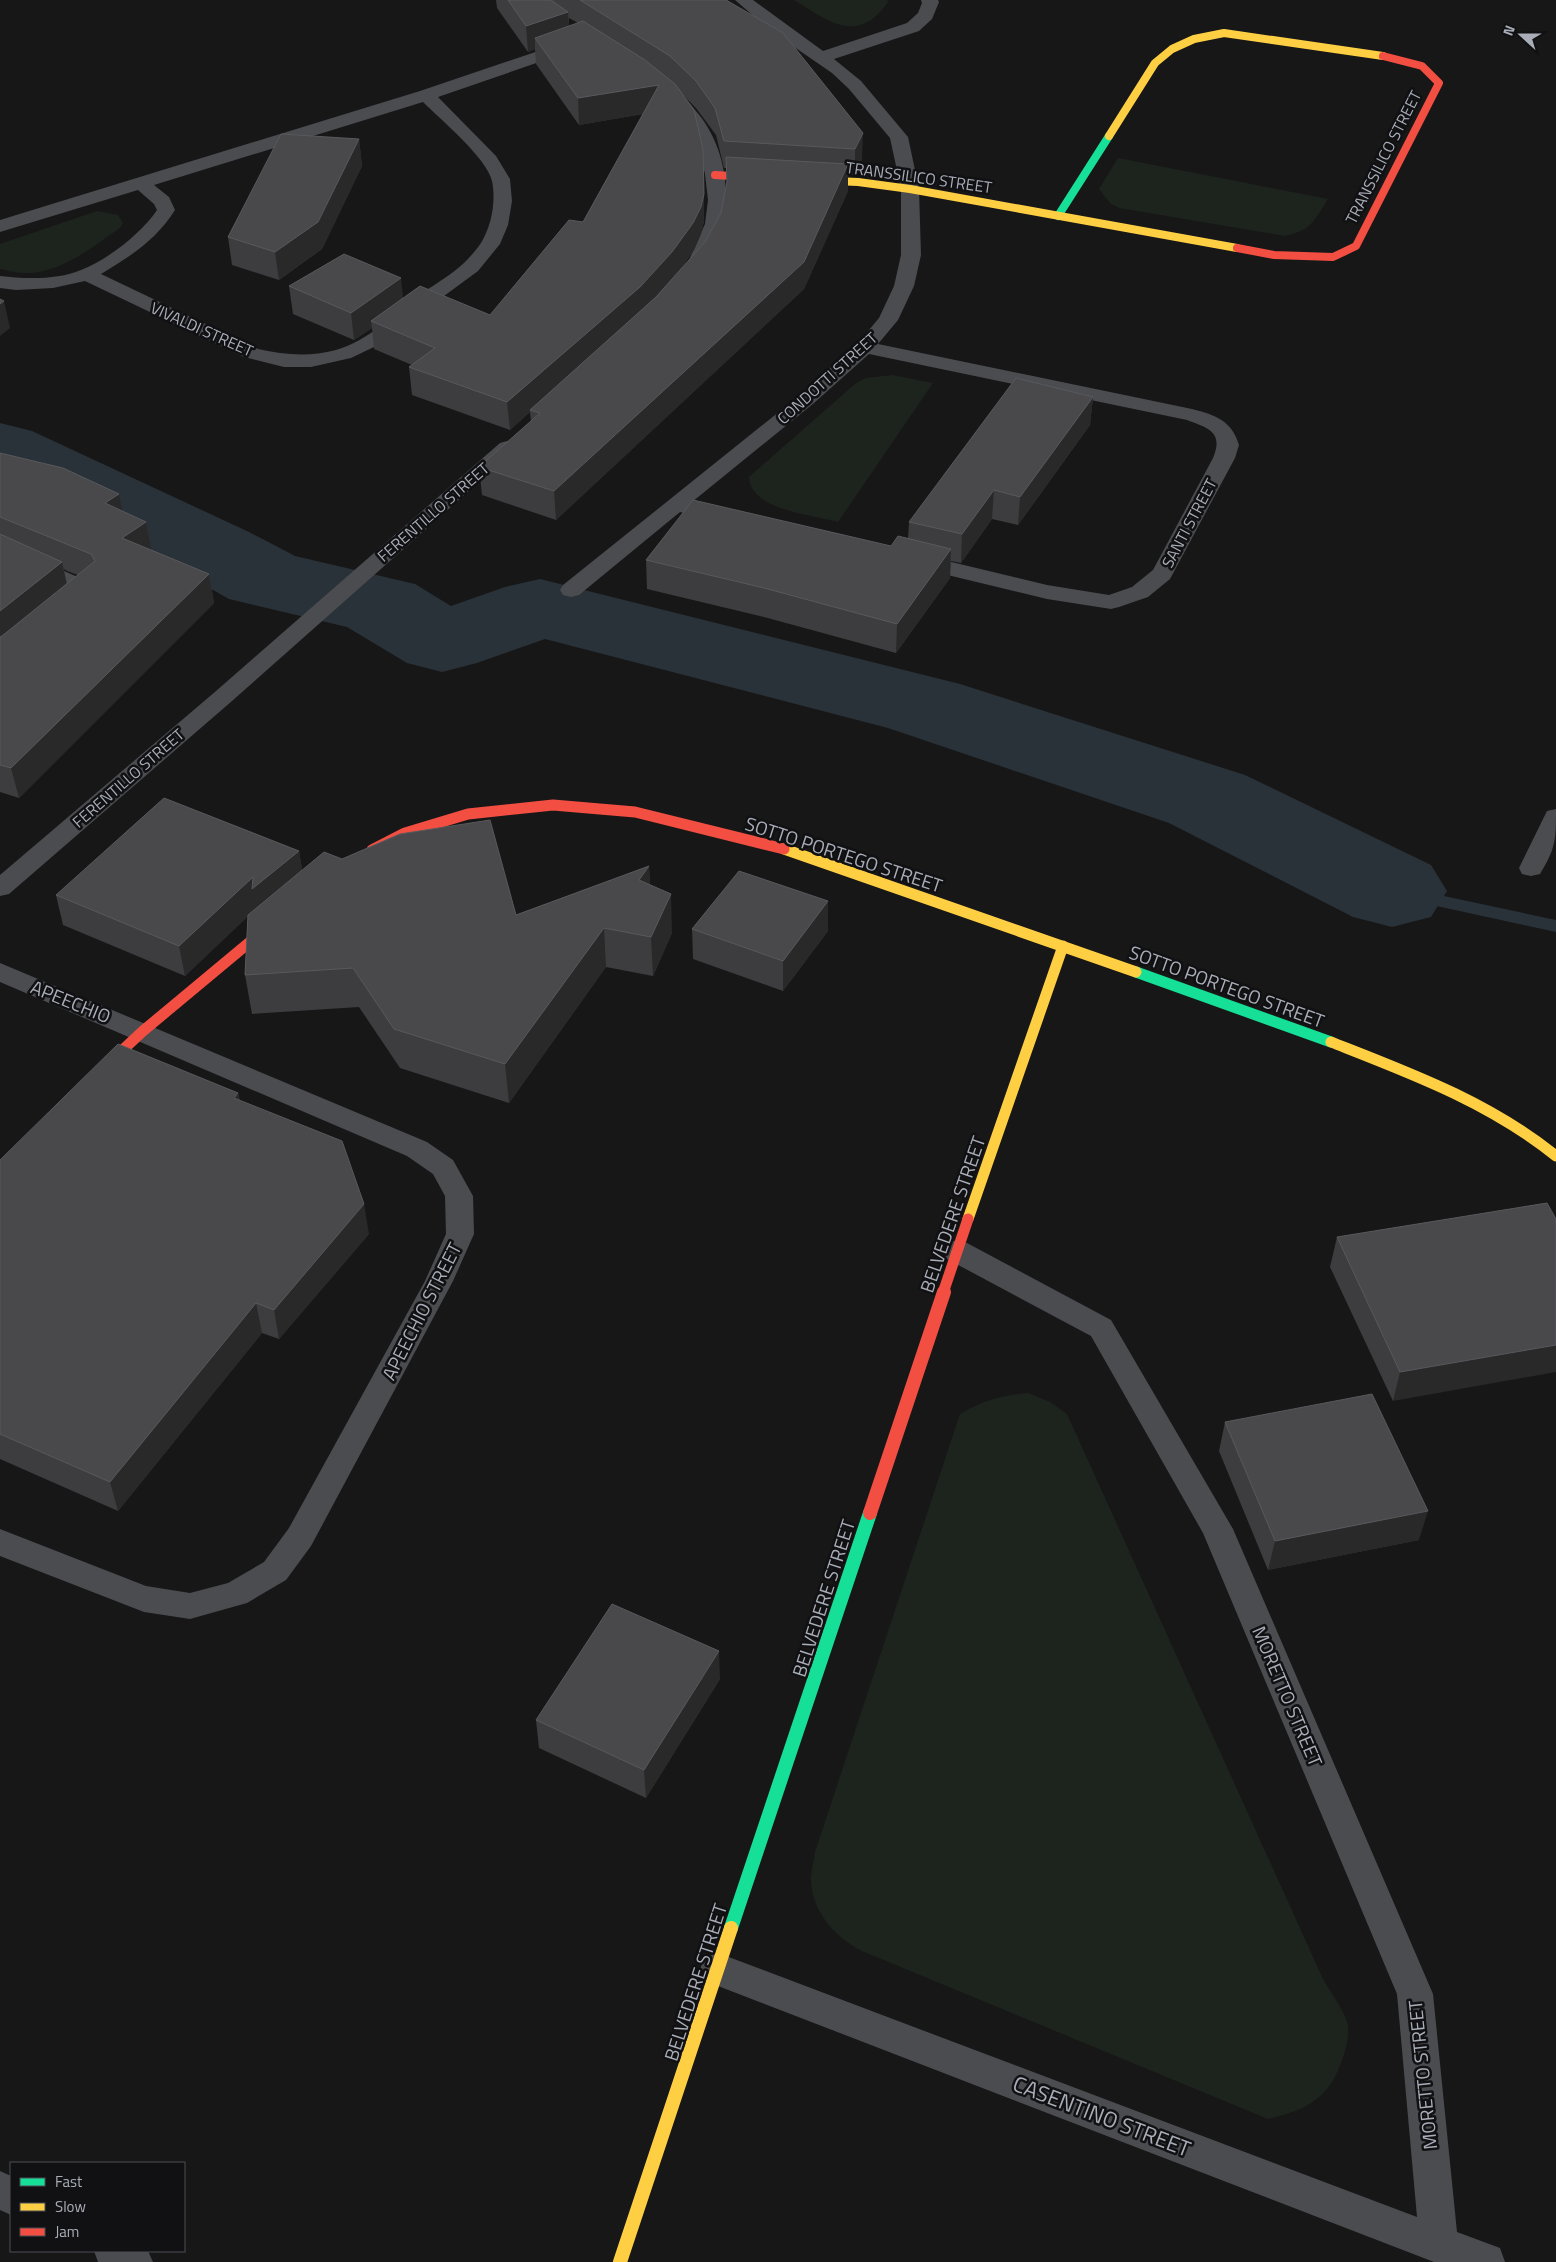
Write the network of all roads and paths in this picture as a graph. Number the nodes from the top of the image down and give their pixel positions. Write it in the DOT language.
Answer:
graph roads {
  1 [pos="743,0"];
  2 [pos="929,0"];
  3 [pos="564,24"];
  4 [pos="822,57"];
  5 [pos="655,83"];
  6 [pos="426,95"];
  7 [pos="715,175"];
  8 [pos="772,178"];
  9 [pos="801,179"];
  10 [pos="142,184"];
  11 [pos="910,189"];
  12 [pos="1058,216"];
  13 [pos="0,226"];
  14 [pos="87,275"];
  15 [pos="688,275"];
  16 [pos="0,282"];
  17 [pos="865,347"];
  18 [pos="524,432"];
  19 [pos="676,505"];
  20 [pos="742,520"];
  21 [pos="0,550"];
  22 [pos="894,556"];
  23 [pos="571,590"];
  24 [pos="59,613"];
  25 [pos="1556,817"];
  26 [pos="363,855"];
  27 [pos="1531,868"];
  28 [pos="0,888"];
  29 [pos="286,912"];
  30 [pos="1063,946"];
  31 [pos="0,972"];
  32 [pos="142,1030"];
  33 [pos="93,1078"];
  34 [pos="1556,1156"];
  35 [pos="957,1251"];
  36 [pos="0,1542"];
  37 [pos="718,1969"];
  38 [pos="1439,2245"];
  39 [pos="115,2252"];
  40 [pos="134,2262"];
  41 [pos="620,2262"];
  42 [pos="1486,2262"];
  1 -- 4 [label="street, CONDOTTI STREET"];
  2 -- 4 [label="street"];
  3 -- 6 [label="street"];
  4 -- 11 [label="street, CONDOTTI STREET"];
  5 -- 7 [label="street"];
  6 -- 10 [label="street"];
  6 -- 14 [label="street, VIVALDI STREET"];
  7 -- 8 [label="street"];
  7 -- 15 [label="street"];
  9 -- 11 [label="street, TRANSSILICO STREET"];
  10 -- 13 [label="street"];
  10 -- 14 [label="street"];
  11 -- 12 [label="street, TRANSSILICO STREET"];
  11 -- 17 [label="street, CONDOTTI STREET"];
  12 -- 12 [label="street, TRANSSILICO STREET"];
  14 -- 16 [label="street"];
  17 -- 19 [label="street, CONDOTTI STREET"];
  17 -- 22 [label="street, SANTI STREET"];
  18 -- 28 [label="street, FERENTILLO STREET"];
  19 -- 20 [label="street"];
  19 -- 23 [label="street, CONDOTTI STREET"];
  21 -- 24 [label="street"];
  25 -- 27 [label="street"];
  26 -- 30 [label="street, SOTTO PORTEGO STREET"];
  29 -- 32 [label="street"];
  30 -- 34 [label="street, SOTTO PORTEGO STREET"];
  30 -- 35 [label="street, BELVEDERE STREET"];
  31 -- 32 [label="street, APEECHIO"];
  32 -- 33 [label="street"];
  32 -- 36 [label="street, APEECHIO STREET"];
  35 -- 37 [label="street, BELVEDERE STREET"];
  35 -- 38 [label="street, MORETTO STREET"];
  37 -- 38 [label="street, CASENTINO STREET"];
  37 -- 41 [label="street, BELVEDERE STREET"];
  38 -- 42 [label="street, CASENTINO STREET"];
  39 -- 40 [label="street"];
}
